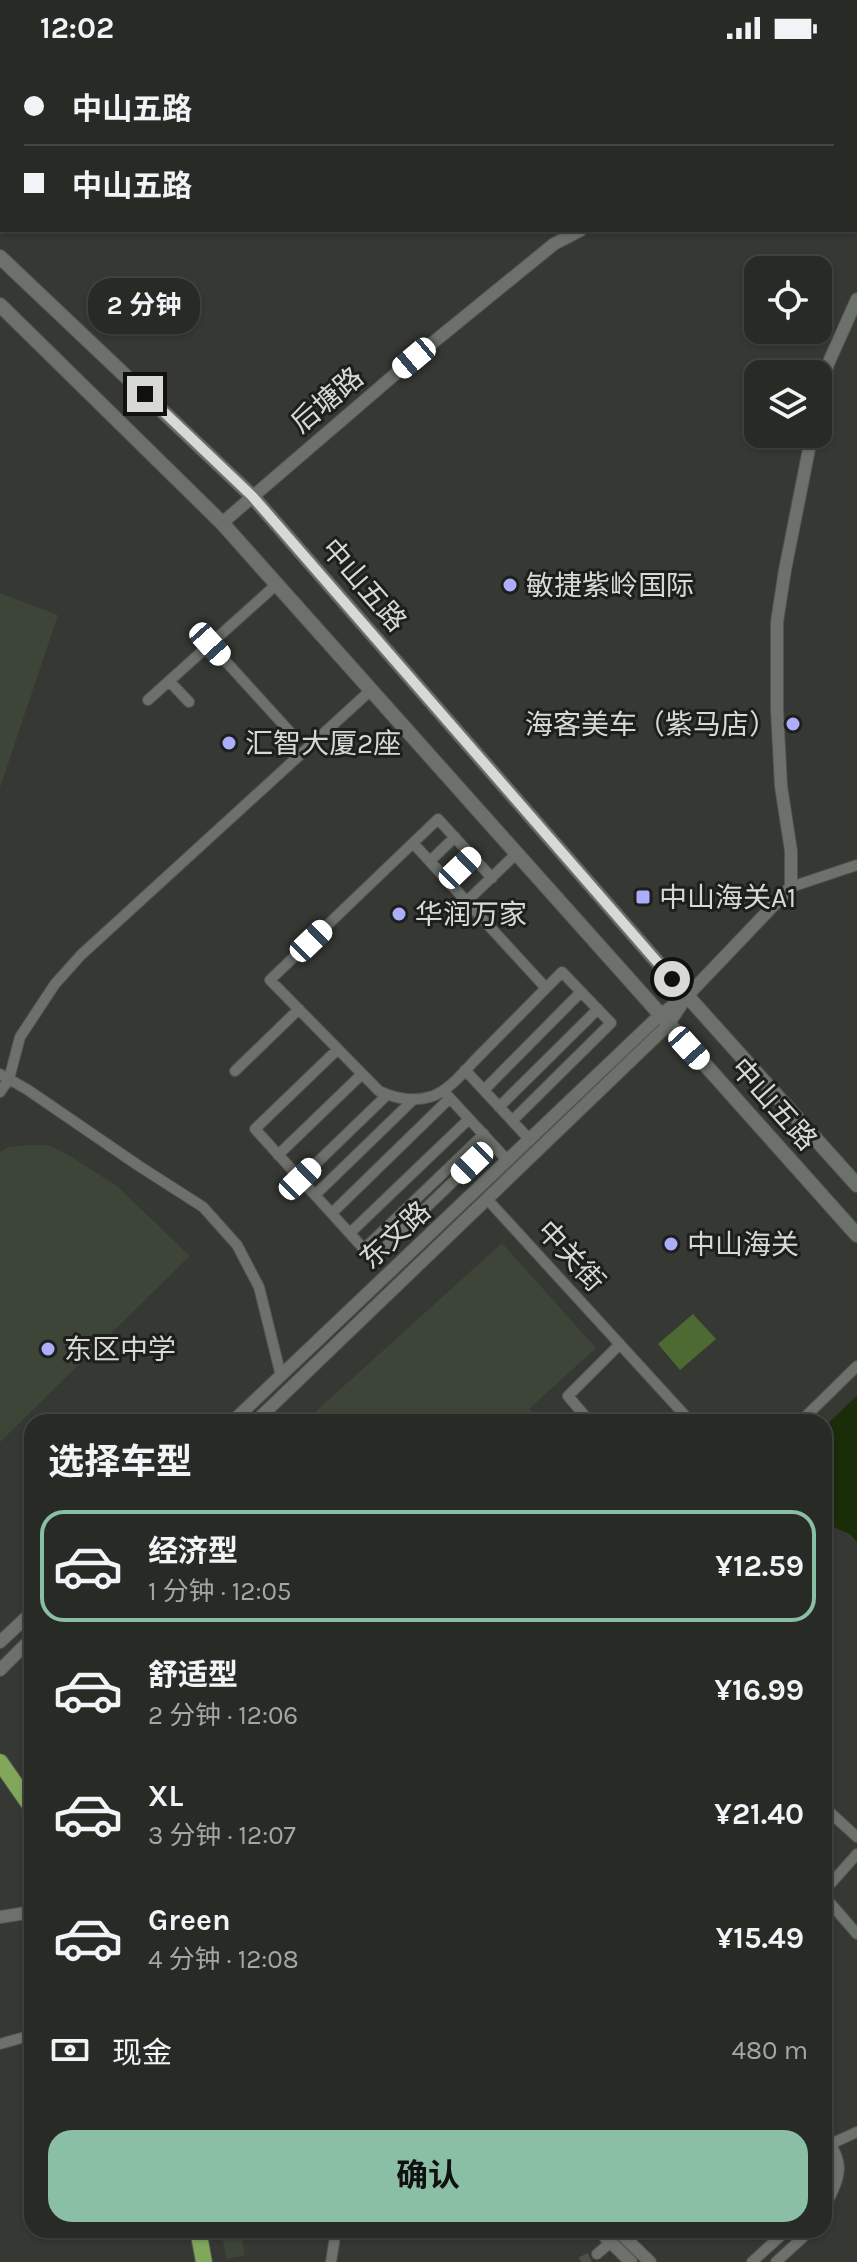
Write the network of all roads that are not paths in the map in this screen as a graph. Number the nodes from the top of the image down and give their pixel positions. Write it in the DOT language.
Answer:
graph roads {
  1 [pos="577,232"];
  2 [pos="0,257"];
  3 [pos="857,299"];
  4 [pos="1,307"];
  5 [pos="830,360"];
  6 [pos="809,448"];
  7 [pos="252,496"];
  8 [pos="222,523"];
  9 [pos="277,584"];
  10 [pos="210,644"];
  11 [pos="169,681"];
  12 [pos="371,690"];
  13 [pos="148,700"];
  14 [pos="189,702"];
  15 [pos="290,732"];
  16 [pos="455,837"];
  17 [pos="413,843"];
  18 [pos="516,854"];
  19 [pos="472,856"];
  20 [pos="430,861"];
  21 [pos="857,865"];
  22 [pos="492,878"];
  23 [pos="447,880"];
  24 [pos="791,887"];
  25 [pos="466,902"];
  26 [pos="546,988"];
  27 [pos="581,992"];
  28 [pos="687,996"];
  29 [pos="299,1009"];
  30 [pos="598,1009"];
  31 [pos="664,1020"];
  32 [pos="338,1049"];
  33 [pos="465,1070"];
  34 [pos="235,1071"];
  35 [pos="362,1074"];
  36 [pos="4,1076"];
  37 [pos="484,1090"];
  38 [pos="0,1092"];
  39 [pos="446,1094"];
  40 [pos="387,1095"];
  41 [pos="414,1099"];
  42 [pos="499,1107"];
  43 [pos="469,1119"];
  44 [pos="512,1121"];
  45 [pos="484,1134"];
  46 [pos="530,1140"];
  47 [pos="492,1144"];
  48 [pos="278,1155"];
  49 [pos="508,1161"];
  50 [pos="300,1179"];
  51 [pos="857,1185"];
  52 [pos="315,1195"];
  53 [pos="487,1199"];
  54 [pos="332,1213"];
  55 [pos="350,1233"];
  56 [pos="857,1235"];
  57 [pos="364,1249"];
  58 [pos="620,1344"];
  59 [pos="857,1366"];
  60 [pos="281,1376"];
  61 [pos="241,1414"];
  62 [pos="263,1414"];
  63 [pos="583,1414"];
  64 [pos="684,1414"];
  65 [pos="808,1414"];
  66 [pos="24,1620"];
  67 [pos="0,1642"];
  68 [pos="24,1646"];
  69 [pos="0,1670"];
  70 [pos="0,1762"];
  71 [pos="0,1778"];
  72 [pos="24,1796"];
  73 [pos="24,1811"];
  74 [pos="832,1814"];
  75 [pos="857,1837"];
  76 [pos="857,1854"];
  77 [pos="832,1884"];
  78 [pos="832,1904"];
  79 [pos="24,1913"];
  80 [pos="0,1917"];
  81 [pos="857,1934"];
  82 [pos="24,2037"];
  83 [pos="0,2044"];
  84 [pos="857,2132"];
  85 [pos="832,2140"];
  86 [pos="832,2150"];
  87 [pos="832,2191"];
  88 [pos="190,2238"];
  89 [pos="200,2238"];
  90 [pos="335,2238"];
  91 [pos="612,2238"];
  92 [pos="615,2238"];
  93 [pos="617,2238"];
  94 [pos="778,2238"];
  95 [pos="802,2238"];
  96 [pos="597,2254"];
  97 [pos="195,2262"];
  98 [pos="204,2262"];
  99 [pos="331,2262"];
  100 [pos="631,2262"];
  101 [pos="650,2262"];
  102 [pos="752,2262"];
  103 [pos="776,2262"];
  1 -- 7 [label="street, 后塘路"];
  2 -- 7 [label="main road, 中山五路"];
  3 -- 5 [label="street"];
  4 -- 8 [label="main road, 中山五路"];
  6 -- 24 [label="street"];
  7 -- 8 [label="street, 后塘路"];
  7 -- 28 [label="main road, 中山五路"];
  8 -- 9 [label="main road, 中山五路"];
  9 -- 10 [label="street"];
  9 -- 12 [label="main road, 中山五路"];
  10 -- 11 [label="street"];
  10 -- 15 [label="street"];
  11 -- 13 [label="street"];
  11 -- 14 [label="street"];
  12 -- 18 [label="main road, 中山五路"];
  12 -- 36 [label="street"];
  16 -- 17 [label="street"];
  16 -- 19 [label="street"];
  16 -- 20 [label="street"];
  17 -- 20 [label="street"];
  17 -- 29 [label="street"];
  18 -- 22 [label="street"];
  18 -- 31 [label="main road, 中山五路"];
  19 -- 22 [label="street"];
  19 -- 23 [label="street"];
  20 -- 23 [label="street"];
  21 -- 24 [label="street"];
  22 -- 25 [label="street"];
  23 -- 25 [label="street"];
  24 -- 28 [label="street"];
  25 -- 26 [label="street"];
  26 -- 27 [label="street"];
  26 -- 33 [label="street"];
  27 -- 30 [label="street"];
  27 -- 37 [label="street"];
  28 -- 31 [label="street"];
  28 -- 51 [label="main road, 中山五路"];
  29 -- 32 [label="street"];
  29 -- 34 [label="street"];
  30 -- 42 [label="street"];
  30 -- 44 [label="street"];
  31 -- 46 [label="street, 东文路"];
  31 -- 53 [label="street, 东文路"];
  31 -- 56 [label="main road, 中山五路"];
  32 -- 35 [label="street"];
  32 -- 48 [label="street"];
  33 -- 37 [label="street"];
  33 -- 39 [label="street"];
  35 -- 40 [label="street"];
  35 -- 48 [label="street"];
  36 -- 38 [label="street"];
  36 -- 60 [label="street"];
  37 -- 42 [label="street"];
  39 -- 41 [label="street"];
  39 -- 43 [label="street"];
  39 -- 54 [label="street"];
  40 -- 41 [label="street"];
  40 -- 50 [label="street"];
  41 -- 52 [label="street"];
  42 -- 44 [label="street"];
  43 -- 45 [label="street"];
  43 -- 55 [label="street"];
  44 -- 46 [label="street"];
  45 -- 47 [label="street"];
  45 -- 57 [label="street"];
  46 -- 49 [label="street, 东文路"];
  47 -- 49 [label="street"];
  47 -- 57 [label="street"];
  48 -- 50 [label="street"];
  49 -- 60 [label="street, 东文路"];
  50 -- 52 [label="street"];
  52 -- 54 [label="street"];
  53 -- 58 [label="street, 中关街"];
  53 -- 62 [label="street, 东文路"];
  54 -- 55 [label="street"];
  55 -- 57 [label="street"];
  58 -- 63 [label="street"];
  58 -- 64 [label="street, 中关街"];
  59 -- 65 [label="street"];
  60 -- 61 [label="street, 东文路"];
  66 -- 67 [label="street"];
  68 -- 69 [label="street"];
  70 -- 72 [label="main road"];
  71 -- 73 [label="main road"];
  74 -- 75 [label="street"];
  76 -- 77 [label="street"];
  78 -- 81 [label="street"];
  79 -- 80 [label="street"];
  82 -- 83 [label="street"];
  84 -- 85 [label="street"];
  86 -- 87 [label="street"];
  88 -- 97 [label="main road"];
  89 -- 98 [label="main road"];
  90 -- 99 [label="street"];
  91 -- 96 [label="street"];
  92 -- 100 [label="street"];
  93 -- 101 [label="street"];
  94 -- 102 [label="street"];
  95 -- 103 [label="street"];
}
